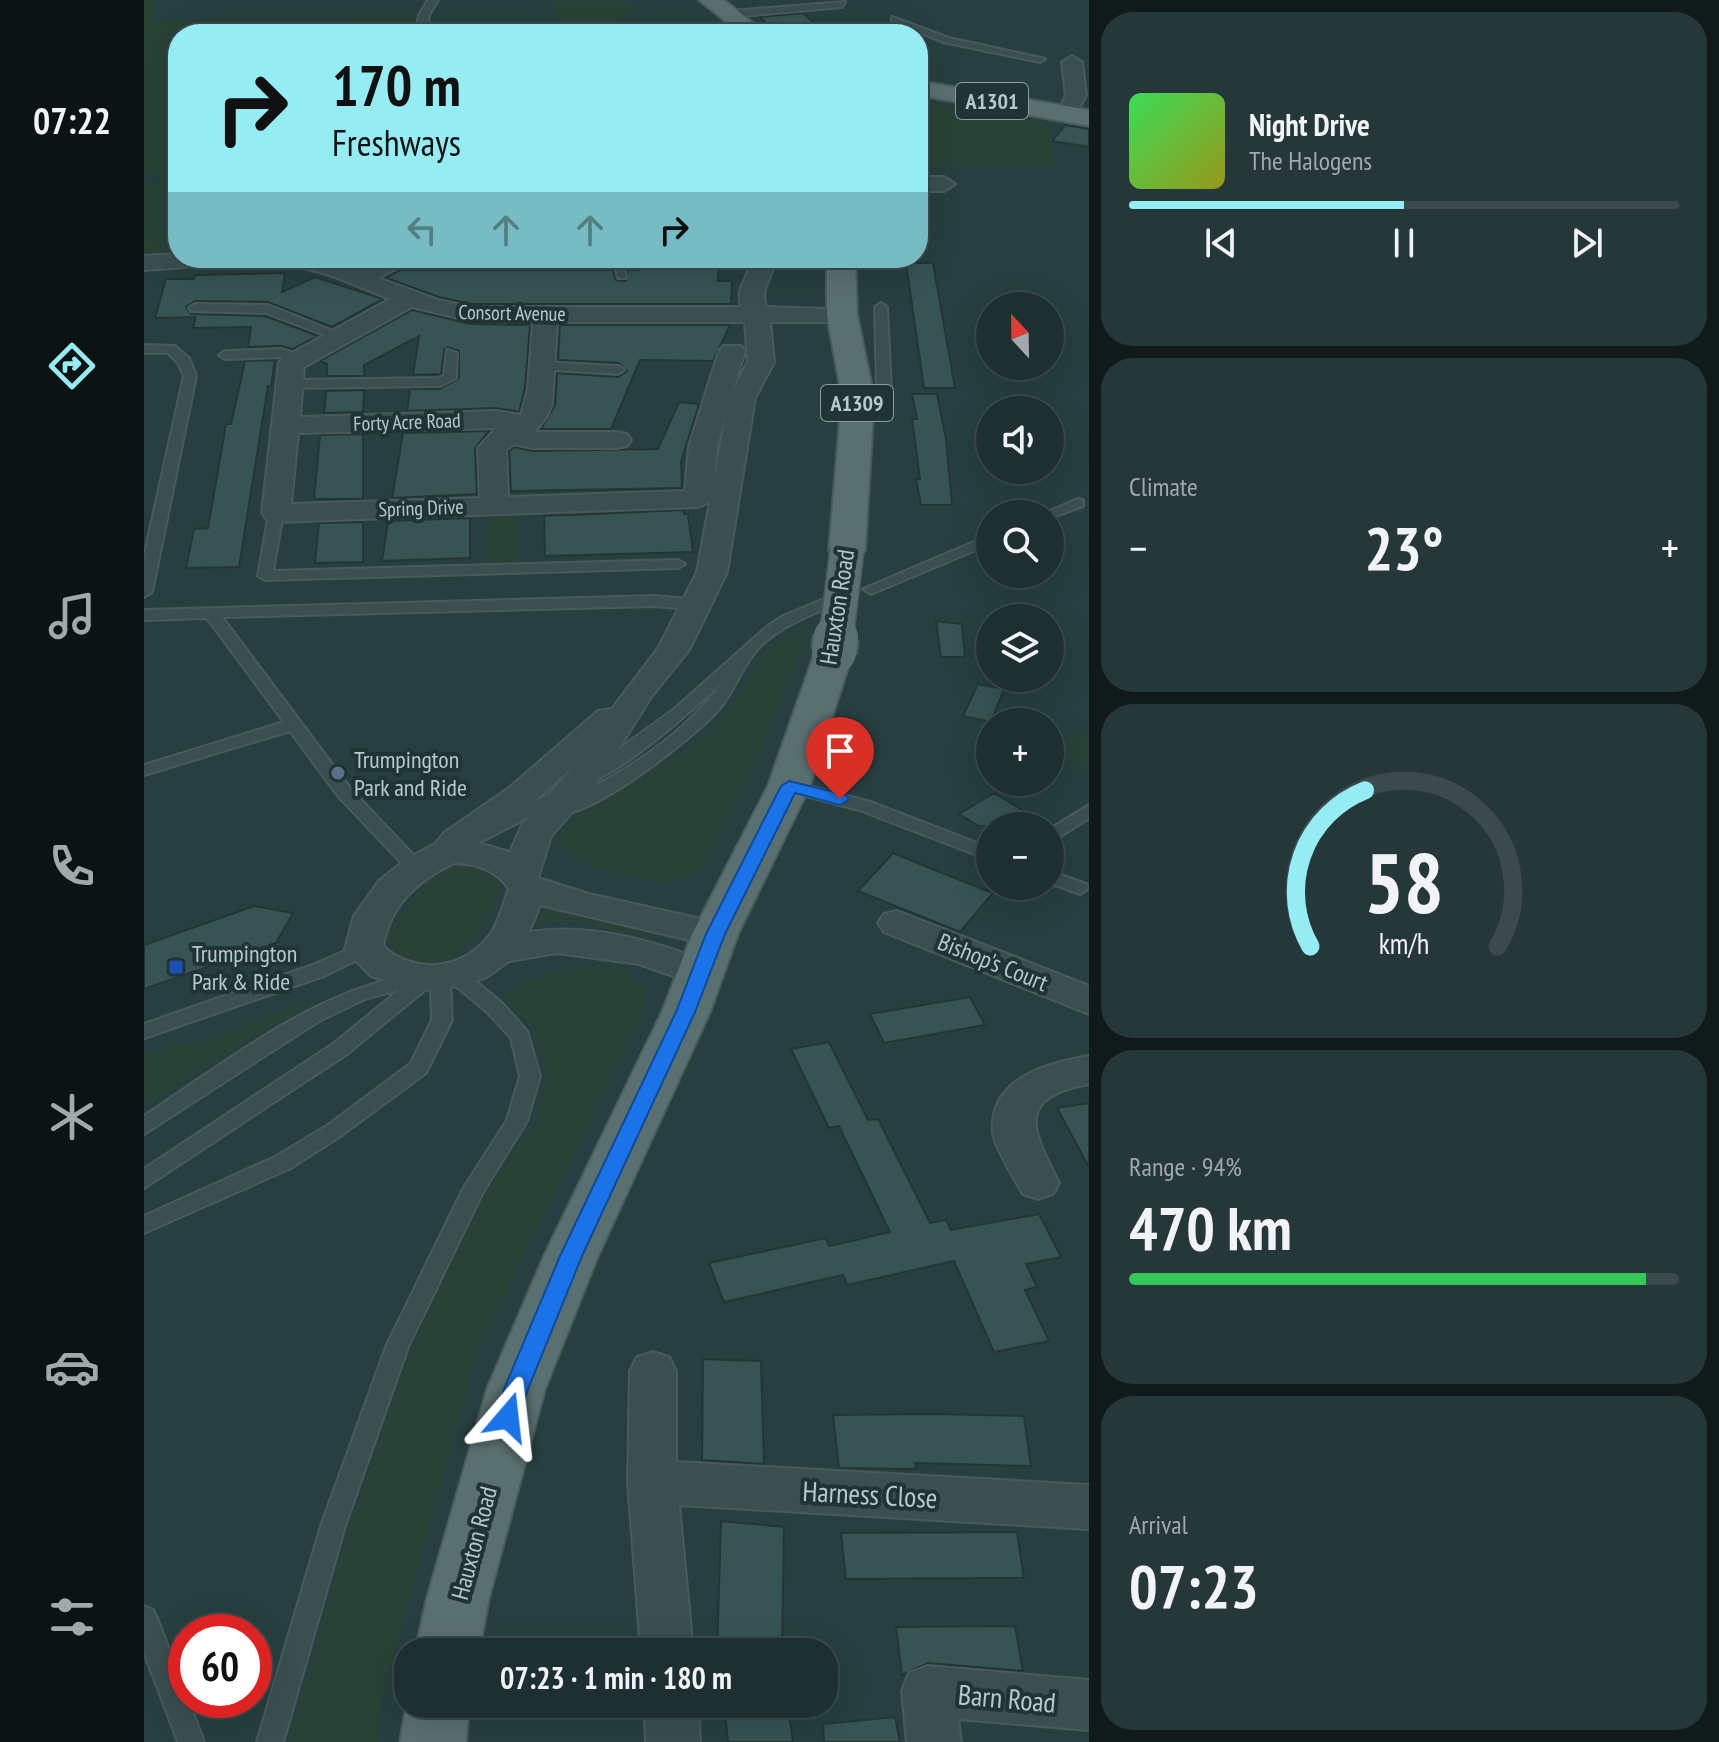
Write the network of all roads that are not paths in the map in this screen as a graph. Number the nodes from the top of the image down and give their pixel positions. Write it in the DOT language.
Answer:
graph roads {
  1 [pos="433,0"];
  2 [pos="710,0"];
  3 [pos="842,4"];
  4 [pos="730,14"];
  5 [pos="895,19"];
  6 [pos="423,24"];
  7 [pos="743,24"];
  8 [pos="904,24"];
  9 [pos="928,38"];
  10 [pos="1040,59"];
  11 [pos="1072,62"];
  12 [pos="928,90"];
  13 [pos="1078,116"];
  14 [pos="928,184"];
  15 [pos="944,184"];
  16 [pos="168,262"];
  17 [pos="144,263"];
  18 [pos="325,268"];
  19 [pos="380,268"];
  20 [pos="621,268"];
  21 [pos="738,268"];
  22 [pos="762,268"];
  23 [pos="841,268"];
  24 [pos="622,275"];
  25 [pos="357,279"];
  26 [pos="737,288"];
  27 [pos="408,299"];
  28 [pos="881,307"];
  29 [pos="195,308"];
  30 [pos="545,314"];
  31 [pos="753,314"];
  32 [pos="842,315"];
  33 [pos="342,337"];
  34 [pos="144,349"];
  35 [pos="732,351"];
  36 [pos="451,353"];
  37 [pos="225,355"];
  38 [pos="300,356"];
  39 [pos="542,366"];
  40 [pos="618,370"];
  41 [pos="290,384"];
  42 [pos="858,397"];
  43 [pos="285,425"];
  44 [pos="518,429"];
  45 [pos="617,440"];
  46 [pos="1078,503"];
  47 [pos="494,505"];
  48 [pos="1064,508"];
  49 [pos="276,513"];
  50 [pos="976,545"];
  51 [pos="678,564"];
  52 [pos="871,589"];
  53 [pos="144,592"];
  54 [pos="824,604"];
  55 [pos="697,605"];
  56 [pos="211,613"];
  57 [pos="144,615"];
  58 [pos="747,650"];
  59 [pos="638,693"];
  60 [pos="293,725"];
  61 [pos="144,770"];
  62 [pos="582,781"];
  63 [pos="789,786"];
  64 [pos="1089,810"];
  65 [pos="548,816"];
  66 [pos="1064,827"];
  67 [pos="453,846"];
  68 [pos="976,849"];
  69 [pos="415,867"];
  70 [pos="1064,882"];
  71 [pos="524,883"];
  72 [pos="1080,888"];
  73 [pos="897,923"];
  74 [pos="364,949"];
  75 [pos="498,950"];
  76 [pos="708,954"];
  77 [pos="434,978"];
  78 [pos="1089,1001"];
  79 [pos="144,1031"];
  80 [pos="1089,1070"];
  81 [pos="144,1126"];
  82 [pos="144,1180"];
  83 [pos="1038,1183"];
  84 [pos="144,1225"];
  85 [pos="653,1371"];
  86 [pos="652,1482"];
  87 [pos="1089,1507"];
  88 [pos="144,1618"];
  89 [pos="450,1638"];
  90 [pos="666,1638"];
  91 [pos="151,1656"];
  92 [pos="1089,1705"];
  93 [pos="436,1718"];
  94 [pos="672,1718"];
  95 [pos="191,1742"];
  96 [pos="270,1742"];
  97 [pos="433,1742"];
  98 [pos="673,1742"];
  99 [pos="934,1742"];
  1 -- 6 [label="lane"];
  2 -- 4 [label="main road"];
  3 -- 4 [label="lane"];
  4 -- 7 [label="main road"];
  5 -- 8 [label="lane"];
  9 -- 10 [label="lane"];
  11 -- 13 [label="street"];
  12 -- 13 [label="main road, A1301"];
  14 -- 15 [label="street"];
  16 -- 17 [label="street, Consort Avenue"];
  18 -- 25 [label="street, Consort Avenue"];
  19 -- 25 [label="street"];
  20 -- 24 [label="lane"];
  21 -- 26 [label="street"];
  22 -- 31 [label="street"];
  23 -- 32 [label="main road, Hauxton Road / A1309"];
  25 -- 27 [label="street, Consort Avenue"];
  27 -- 30 [label="street, Consort Avenue"];
  27 -- 33 [label="street"];
  28 -- 42 [label="lane"];
  29 -- 33 [label="lane"];
  30 -- 31 [label="street, Consort Avenue"];
  30 -- 39 [label="street, Forty Acre Road"];
  31 -- 32 [label="street, Consort Avenue"];
  31 -- 55 [label="street"];
  32 -- 42 [label="main road, Hauxton Road / A1309"];
  33 -- 38 [label="street"];
  34 -- 53 [label="lane"];
  35 -- 47 [label="street, Spring Drive"];
  36 -- 41 [label="lane"];
  37 -- 38 [label="lane"];
  38 -- 41 [label="street"];
  39 -- 40 [label="lane"];
  39 -- 44 [label="street, Forty Acre Road"];
  41 -- 43 [label="street"];
  42 -- 63 [label="main road, Hauxton Road / A1309, bridge"];
  43 -- 44 [label="street, Forty Acre Road"];
  43 -- 49 [label="street"];
  44 -- 45 [label="street, Forty Acre Road"];
  44 -- 47 [label="street, Forty Acre Road"];
  46 -- 48 [label="lane"];
  47 -- 49 [label="street, Spring Drive"];
  49 -- 51 [label="lane"];
  50 -- 52 [label="lane"];
  54 -- 58 [label="lane"];
  55 -- 56 [label="lane"];
  55 -- 59 [label="street"];
  56 -- 57 [label="lane"];
  56 -- 60 [label="lane"];
  58 -- 62 [label="lane"];
  58 -- 65 [label="lane"];
  59 -- 62 [label="street"];
  59 -- 67 [label="street"];
  60 -- 61 [label="lane"];
  60 -- 69 [label="lane"];
  62 -- 65 [label="street"];
  62 -- 67 [label="lane"];
  63 -- 68 [label="lane"];
  63 -- 76 [label="main road, Hauxton Road / A1309"];
  64 -- 66 [label="lane"];
  65 -- 71 [label="street"];
  67 -- 69 [label="street"];
  67 -- 71 [label="street"];
  69 -- 74 [label="street"];
  70 -- 72 [label="lane"];
  71 -- 75 [label="street"];
  71 -- 76 [label="street"];
  73 -- 78 [label="street, Bishop's Court"];
  74 -- 77 [label="street"];
  74 -- 79 [label="lane"];
  75 -- 76 [label="street"];
  75 -- 77 [label="street"];
  76 -- 89 [label="main road, Hauxton Road / A1309"];
  77 -- 81 [label="lane"];
  77 -- 82 [label="lane"];
  77 -- 84 [label="lane"];
  77 -- 96 [label="lane"];
  80 -- 83 [label="street"];
  85 -- 86 [label="street"];
  86 -- 87 [label="street, Harness Close"];
  86 -- 90 [label="street"];
  88 -- 91 [label="lane"];
  91 -- 95 [label="lane"];
  92 -- 99 [label="street, Barn Road"];
  93 -- 97 [label="main road"];
  94 -- 98 [label="street"];
}
